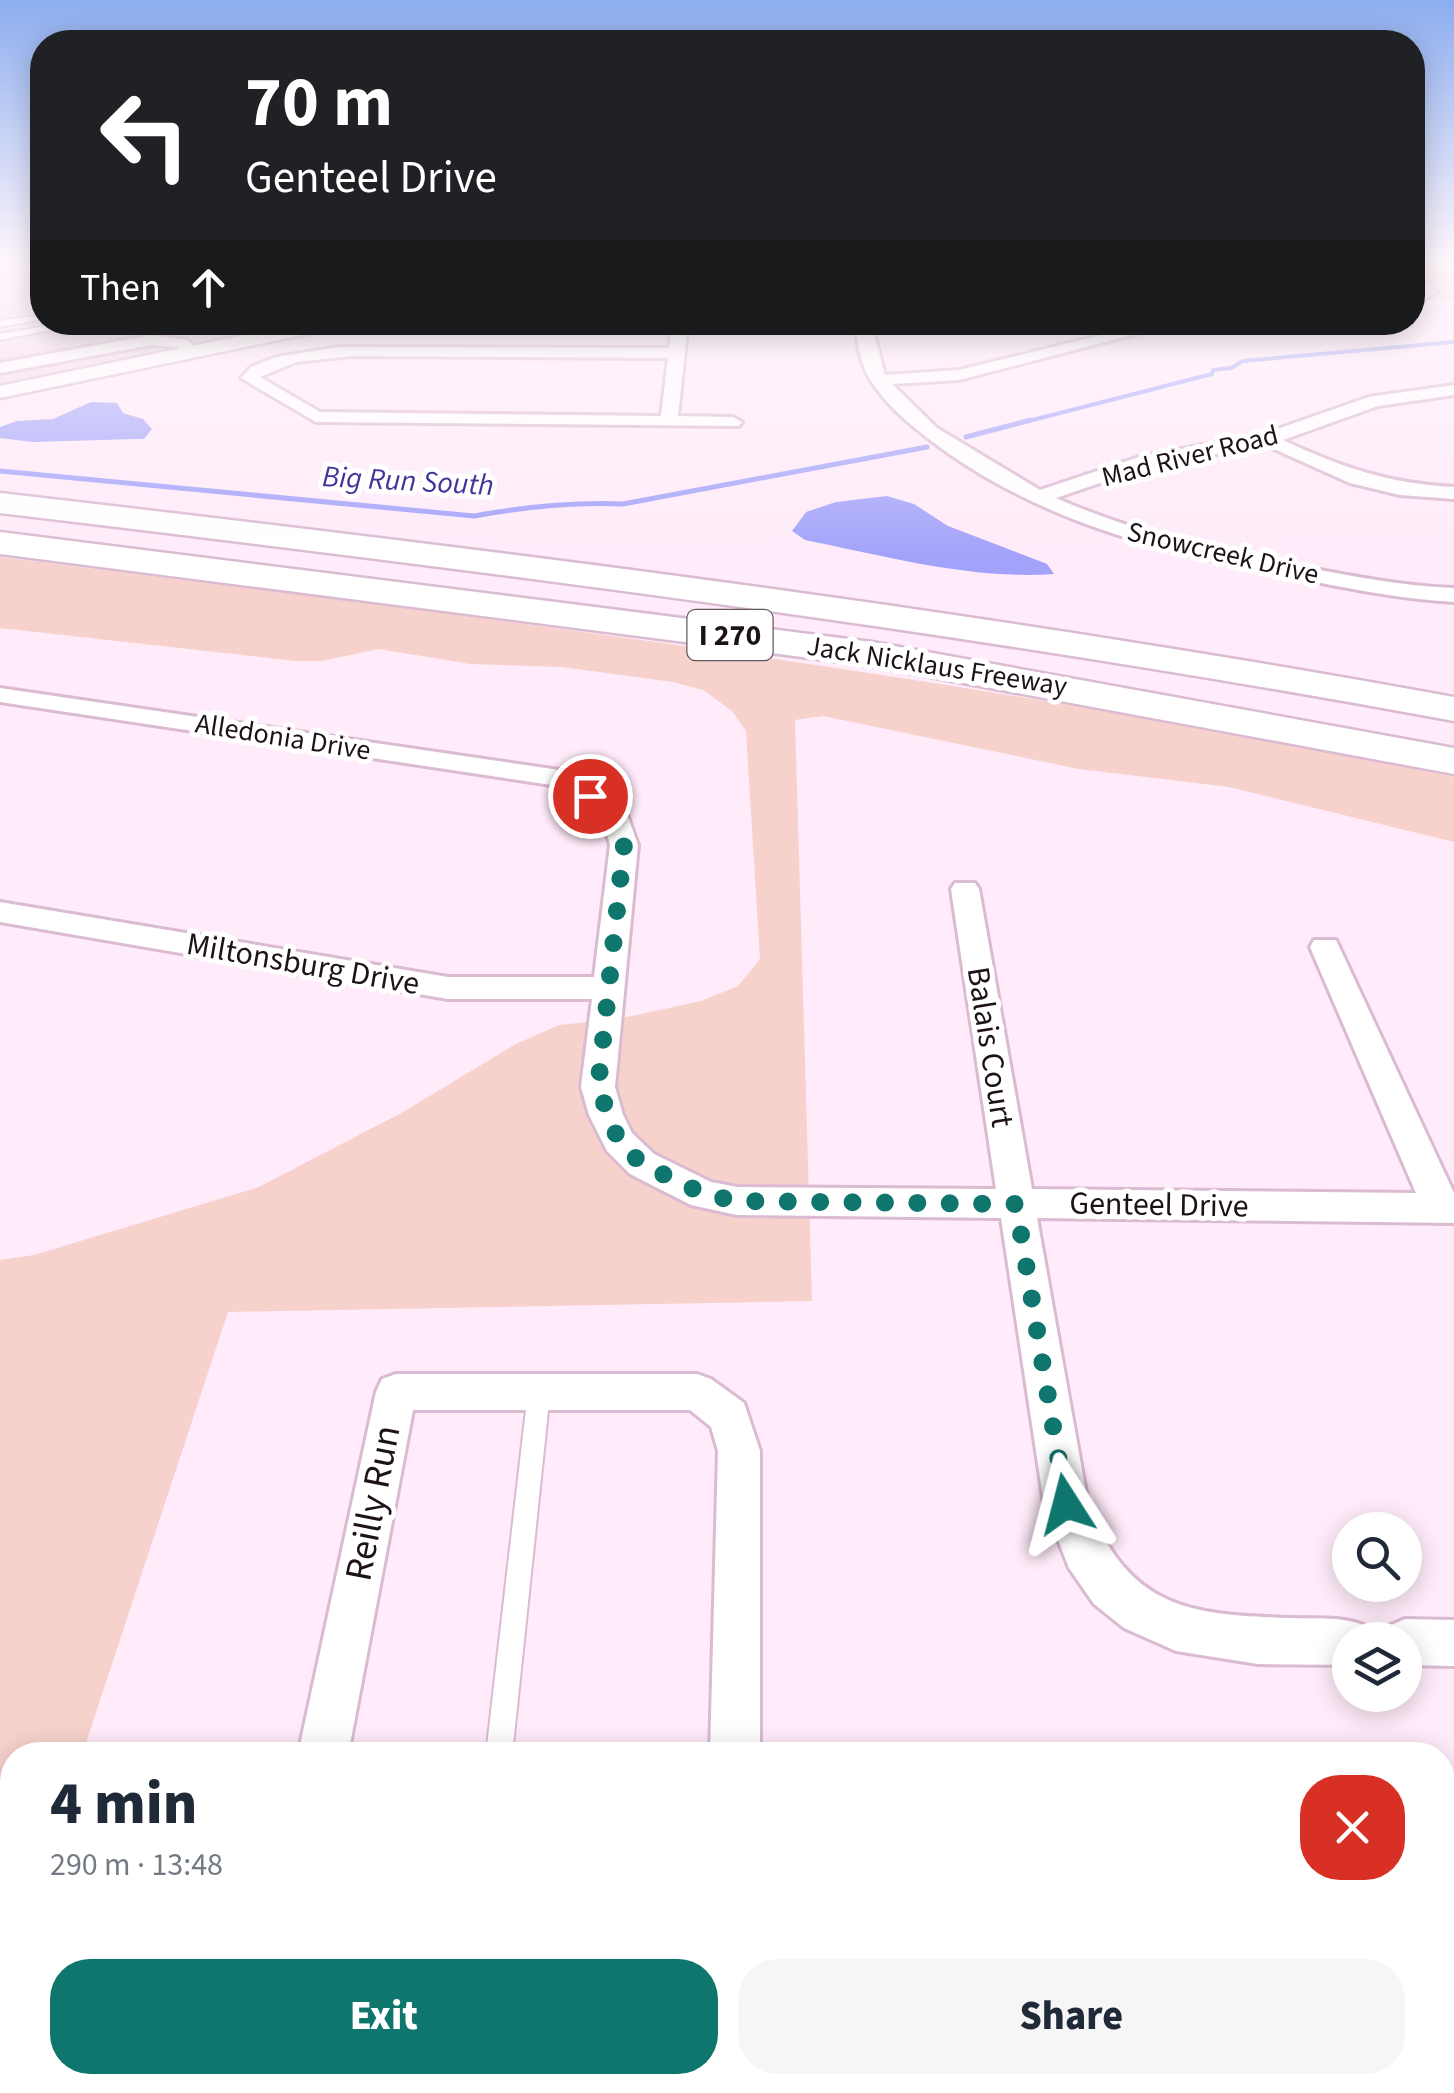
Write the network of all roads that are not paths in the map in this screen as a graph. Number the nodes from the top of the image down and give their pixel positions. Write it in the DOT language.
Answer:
graph roads {
  1 [pos="34,362"];
  2 [pos="145,362"];
  3 [pos="285,362"];
  4 [pos="677,362"];
  5 [pos="874,362"];
  6 [pos="1013,362"];
  7 [pos="0,368"];
  8 [pos="879,380"];
  9 [pos="1454,390"];
  10 [pos="0,392"];
  11 [pos="669,422"];
  12 [pos="733,422"];
  13 [pos="1267,439"];
  14 [pos="1454,493"];
  15 [pos="1042,496"];
  16 [pos="0,503"];
  17 [pos="0,543"];
  18 [pos="1454,595"];
  19 [pos="0,695"];
  20 [pos="1454,709"];
  21 [pos="1454,761"];
  22 [pos="566,779"];
  23 [pos="965,890"];
  24 [pos="0,912"];
  25 [pos="1325,947"];
  26 [pos="609,988"];
  27 [pos="1016,1204"];
  28 [pos="1448,1208"];
  29 [pos="539,1392"];
  30 [pos="1332,1642"];
  31 [pos="1422,1642"];
  32 [pos="1454,1643"];
  33 [pos="326,1742"];
  34 [pos="500,1742"];
  35 [pos="735,1742"];
  1 -- 7 [label="street"];
  2 -- 10 [label="street"];
  3 -- 11 [label="street"];
  4 -- 11 [label="street"];
  5 -- 8 [label="street"];
  6 -- 8 [label="street"];
  8 -- 15 [label="street, Snowcreek Drive"];
  9 -- 13 [label="street, Mad River Road"];
  11 -- 12 [label="street"];
  13 -- 14 [label="street"];
  13 -- 15 [label="street, Mad River Road"];
  15 -- 18 [label="street, Snowcreek Drive"];
  16 -- 20 [label="highway, Jack Nicklaus Freeway / I 270"];
  17 -- 21 [label="highway, Jack Nicklaus Freeway / I 270"];
  19 -- 22 [label="street, Alledonia Drive"];
  22 -- 26 [label="street, Genteel Drive"];
  23 -- 27 [label="street, Balais Court"];
  24 -- 26 [label="street, Miltonsburg Drive"];
  25 -- 28 [label="street"];
  26 -- 27 [label="street, Genteel Drive"];
  27 -- 28 [label="street, Genteel Drive"];
  27 -- 30 [label="street, Balais Court"];
  29 -- 33 [label="street, Reilly Run"];
  29 -- 34 [label="lane"];
  29 -- 35 [label="street"];
  31 -- 32 [label="street"];
}
